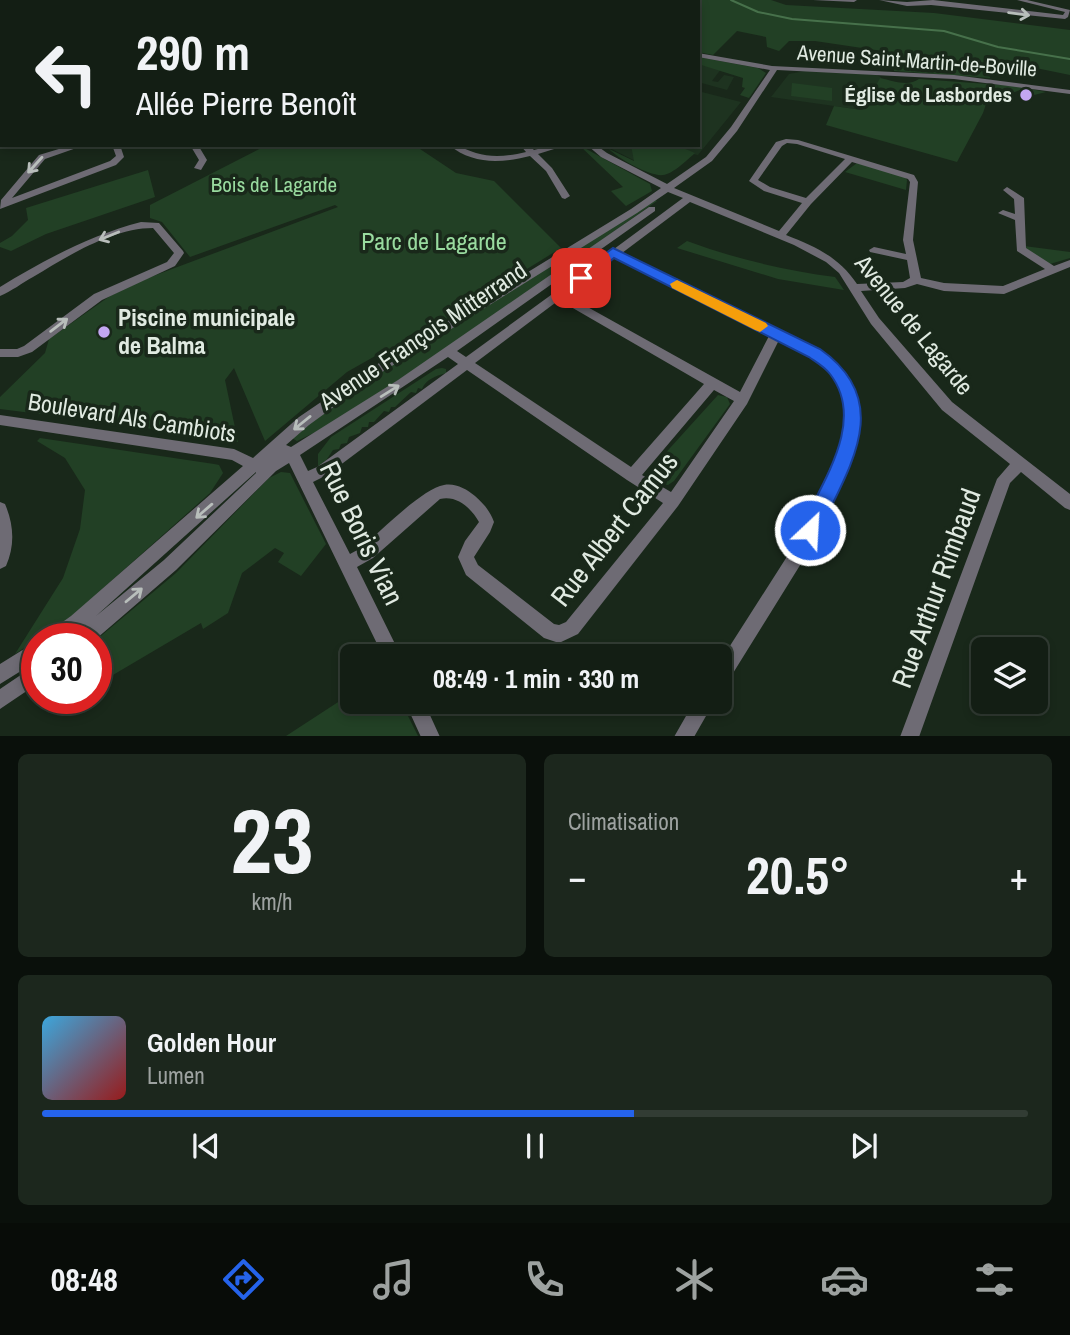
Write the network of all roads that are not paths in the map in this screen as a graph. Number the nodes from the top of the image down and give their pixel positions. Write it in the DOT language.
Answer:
graph roads {
  1 [pos="816,0"];
  2 [pos="854,0"];
  3 [pos="882,0"];
  4 [pos="1020,0"];
  5 [pos="1038,1"];
  6 [pos="930,2"];
  7 [pos="700,55"];
  8 [pos="778,69"];
  9 [pos="1070,92"];
  10 [pos="74,147"];
  11 [pos="117,147"];
  12 [pos="195,147"];
  13 [pos="456,147"];
  14 [pos="546,147"];
  15 [pos="594,147"];
  16 [pos="528,149"];
  17 [pos="851,158"];
  18 [pos="198,168"];
  19 [pos="672,190"];
  20 [pos="1007,190"];
  21 [pos="565,196"];
  22 [pos="689,198"];
  23 [pos="808,202"];
  24 [pos="1,205"];
  25 [pos="1003,213"];
  26 [pos="1020,218"];
  27 [pos="780,236"];
  28 [pos="874,250"];
  29 [pos="613,253"];
  30 [pos="912,258"];
  31 [pos="1070,263"];
  32 [pos="1053,270"];
  33 [pos="916,280"];
  34 [pos="543,285"];
  35 [pos="855,288"];
  36 [pos="0,292"];
  37 [pos="559,295"];
  38 [pos="776,334"];
  39 [pos="448,351"];
  40 [pos="0,353"];
  41 [pos="465,364"];
  42 [pos="713,383"];
  43 [pos="742,400"];
  44 [pos="0,420"];
  45 [pos="271,451"];
  46 [pos="291,453"];
  47 [pos="1020,464"];
  48 [pos="260,468"];
  49 [pos="632,476"];
  50 [pos="305,479"];
  51 [pos="673,500"];
  52 [pos="1070,503"];
  53 [pos="0,509"];
  54 [pos="0,561"];
  55 [pos="346,565"];
  56 [pos="76,623"];
  57 [pos="101,623"];
  58 [pos="386,644"];
  59 [pos="732,659"];
  60 [pos="21,661"];
  61 [pos="0,676"];
  62 [pos="21,685"];
  63 [pos="0,700"];
  64 [pos="420,714"];
  65 [pos="697,714"];
  66 [pos="431,736"];
  67 [pos="684,736"];
  68 [pos="909,736"];
  1 -- 2 [label="street"];
  3 -- 6 [label="street"];
  4 -- 5 [label="street"];
  6 -- 5 [label="street, one-way"];
  7 -- 8 [label="street, Avenue Saint-Martin-de-Boville"];
  8 -- 9 [label="street, Avenue Saint-Martin-de-Boville"];
  8 -- 19 [label="street"];
  10 -- 24 [label="street, one-way"];
  11 -- 24 [label="street"];
  12 -- 18 [label="street"];
  13 -- 16 [label="street"];
  14 -- 16 [label="street"];
  15 -- 19 [label="street, Avenue de Lagarde"];
  16 -- 21 [label="street"];
  17 -- 23 [label="street"];
  17 -- 23 [label="street"];
  17 -- 30 [label="street"];
  19 -- 22 [label="street, Avenue de Lagarde"];
  19 -- 34 [label="street, Avenue François Mitterrand"];
  19 -- 45 [label="street, Avenue François Mitterrand, one-way"];
  20 -- 26 [label="street"];
  22 -- 27 [label="street, Avenue de Lagarde"];
  22 -- 29 [label="street"];
  23 -- 27 [label="street"];
  25 -- 26 [label="street"];
  26 -- 32 [label="street"];
  27 -- 35 [label="street, Avenue de Lagarde"];
  28 -- 30 [label="street"];
  29 -- 37 [label="street"];
  29 -- 38 [label="street"];
  30 -- 33 [label="street"];
  31 -- 32 [label="street"];
  32 -- 33 [label="street"];
  33 -- 35 [label="street"];
  34 -- 37 [label="street"];
  34 -- 39 [label="street, Avenue François Mitterrand"];
  35 -- 47 [label="street, Avenue de Lagarde"];
  40 -- 36 [label="street, one-way"];
  37 -- 41 [label="street"];
  37 -- 42 [label="street"];
  38 -- 43 [label="street, Rue Albert Camus"];
  38 -- 59 [label="street"];
  39 -- 41 [label="street"];
  46 -- 39 [label="street, Avenue François Mitterrand, one-way"];
  41 -- 49 [label="street"];
  41 -- 50 [label="street"];
  42 -- 43 [label="street"];
  42 -- 49 [label="street"];
  43 -- 51 [label="street, Rue Albert Camus"];
  44 -- 48 [label="street, Boulevard Als Cambiots"];
  45 -- 46 [label="street, Rue Boris Vian"];
  45 -- 48 [label="street, Avenue François Mitterrand"];
  46 -- 48 [label="street, Avenue François Mitterrand"];
  46 -- 50 [label="street, Rue Boris Vian"];
  47 -- 52 [label="street, Avenue de Lagarde"];
  47 -- 68 [label="street, Rue Arthur Rimbaud"];
  48 -- 56 [label="street, Avenue François Mitterrand, one-way"];
  57 -- 48 [label="street, Avenue François Mitterrand, one-way"];
  49 -- 51 [label="street"];
  50 -- 55 [label="street, Rue Boris Vian"];
  51 -- 55 [label="street, Rue Albert Camus"];
  53 -- 54 [label="street"];
  55 -- 58 [label="street, Rue Boris Vian"];
  60 -- 61 [label="street"];
  62 -- 63 [label="street"];
  64 -- 66 [label="street"];
  65 -- 67 [label="street"];
}
